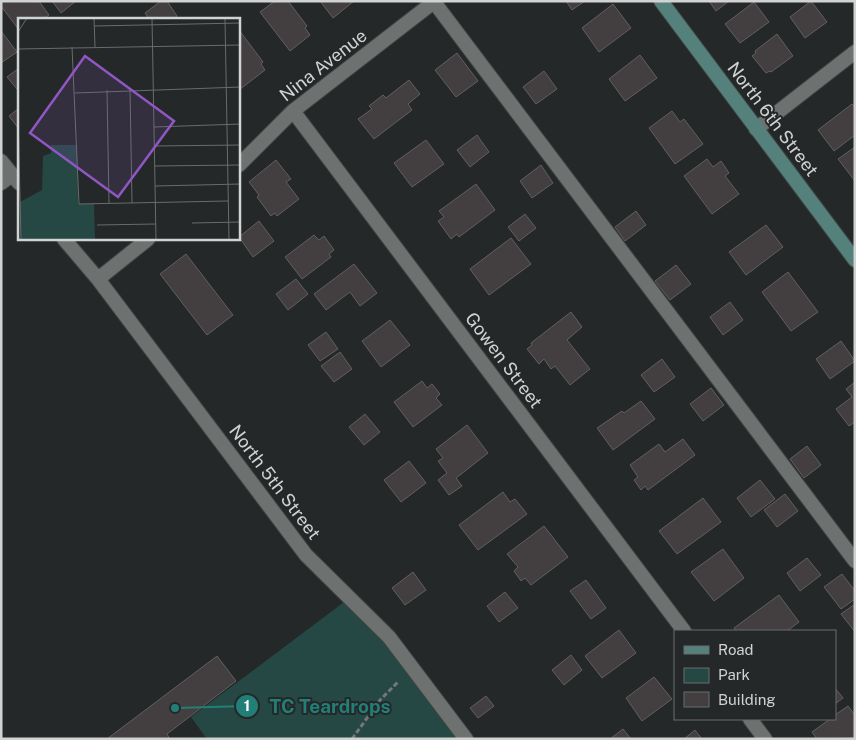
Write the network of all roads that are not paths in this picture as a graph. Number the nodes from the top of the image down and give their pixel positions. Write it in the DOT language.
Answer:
graph roads {
  1 [pos="661,1"];
  2 [pos="435,2"];
  3 [pos="855,52"];
  4 [pos="293,111"];
  5 [pos="756,129"];
  6 [pos="1,162"];
  7 [pos="240,164"];
  8 [pos="11,181"];
  9 [pos="65,240"];
  10 [pos="147,240"];
  11 [pos="853,253"];
  12 [pos="98,279"];
  13 [pos="855,561"];
  14 [pos="683,630"];
  15 [pos="751,720"];
  16 [pos="466,739"];
  17 [pos="765,739"];
  1 -- 5 [label="main road, North 6th Street"];
  2 -- 4 [label="street, Nina Avenue"];
  2 -- 13 [label="street"];
  3 -- 5 [label="street"];
  4 -- 7 [label="street, Nina Avenue"];
  4 -- 14 [label="street, Gowen Street"];
  5 -- 11 [label="main road, North 6th Street"];
  6 -- 8 [label="street"];
  9 -- 12 [label="street, North 5th Street"];
  10 -- 12 [label="street"];
  12 -- 16 [label="street, North 5th Street"];
  15 -- 17 [label="street"];
}
